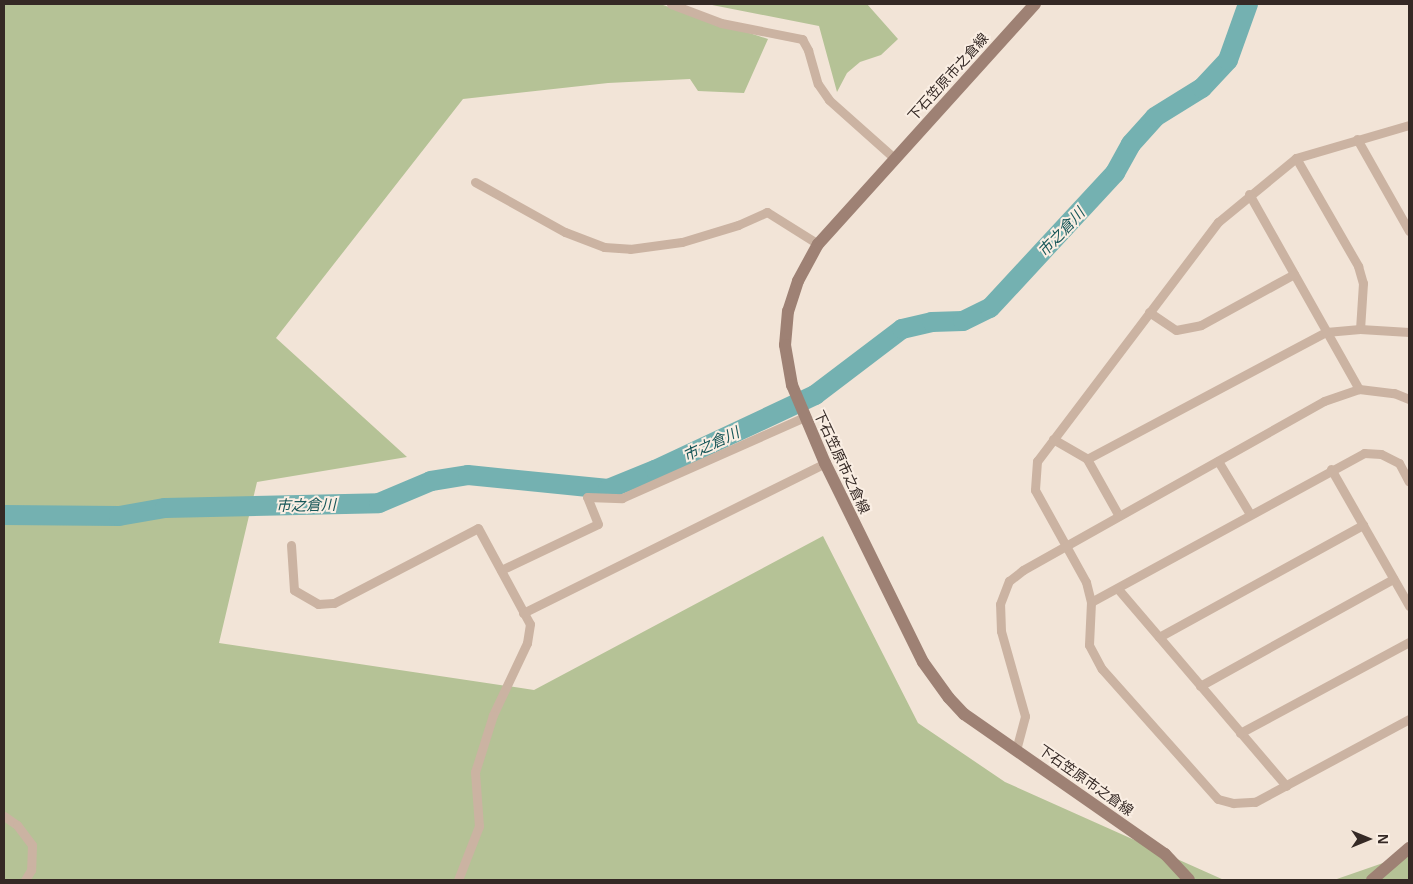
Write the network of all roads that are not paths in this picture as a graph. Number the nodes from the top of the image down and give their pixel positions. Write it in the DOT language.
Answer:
graph roads {
  1 [pos="671,4"];
  2 [pos="1035,4"];
  3 [pos="1409,125"];
  4 [pos="1357,139"];
  5 [pos="894,158"];
  6 [pos="1296,158"];
  7 [pos="476,182"];
  8 [pos="1249,194"];
  9 [pos="1409,231"];
  10 [pos="818,244"];
  11 [pos="1294,274"];
  12 [pos="1149,312"];
  13 [pos="1360,328"];
  14 [pos="1326,332"];
  15 [pos="1409,332"];
  16 [pos="1360,390"];
  17 [pos="1409,399"];
  18 [pos="805,417"];
  19 [pos="1053,439"];
  20 [pos="1087,459"];
  21 [pos="1218,461"];
  22 [pos="825,463"];
  23 [pos="1331,469"];
  24 [pos="1409,482"];
  25 [pos="1250,514"];
  26 [pos="1119,516"];
  27 [pos="1362,525"];
  28 [pos="291,545"];
  29 [pos="1066,547"];
  30 [pos="501,570"];
  31 [pos="1393,579"];
  32 [pos="1118,589"];
  33 [pos="1091,602"];
  34 [pos="1409,606"];
  35 [pos="523,613"];
  36 [pos="1159,637"];
  37 [pos="1409,642"];
  38 [pos="1200,686"];
  39 [pos="1409,719"];
  40 [pos="1240,733"];
  41 [pos="1016,750"];
  42 [pos="1286,786"];
  43 [pos="4,816"];
  44 [pos="1409,848"];
  45 [pos="25,880"];
  46 [pos="458,880"];
  47 [pos="1189,880"];
  48 [pos="1372,880"];
  1 -- 5 [label="street"];
  2 -- 5 [label="main road, 下石笠原市之倉線"];
  3 -- 4 [label="street"];
  4 -- 6 [label="street"];
  4 -- 9 [label="street"];
  5 -- 10 [label="main road, 下石笠原市之倉線"];
  6 -- 8 [label="street"];
  6 -- 13 [label="street"];
  7 -- 10 [label="street"];
  8 -- 11 [label="street"];
  8 -- 12 [label="street"];
  10 -- 18 [label="main road, 下石笠原市之倉線"];
  11 -- 12 [label="street"];
  11 -- 14 [label="street"];
  12 -- 19 [label="street"];
  13 -- 14 [label="street"];
  13 -- 15 [label="street"];
  14 -- 16 [label="street"];
  14 -- 20 [label="street"];
  16 -- 17 [label="street"];
  16 -- 21 [label="street"];
  18 -- 22 [label="main road, 下石笠原市之倉線"];
  18 -- 30 [label="street"];
  19 -- 20 [label="street"];
  19 -- 29 [label="street"];
  20 -- 26 [label="street"];
  21 -- 25 [label="street"];
  21 -- 26 [label="street"];
  22 -- 35 [label="street"];
  22 -- 41 [label="main road, 下石笠原市之倉線"];
  23 -- 24 [label="street"];
  23 -- 25 [label="street"];
  23 -- 27 [label="street"];
  25 -- 32 [label="street"];
  26 -- 29 [label="street"];
  27 -- 31 [label="street"];
  27 -- 36 [label="street"];
  28 -- 30 [label="street"];
  29 -- 33 [label="street"];
  29 -- 41 [label="street"];
  30 -- 35 [label="street"];
  31 -- 34 [label="street"];
  31 -- 38 [label="street"];
  32 -- 33 [label="street"];
  32 -- 36 [label="street"];
  33 -- 42 [label="street"];
  35 -- 46 [label="street"];
  36 -- 38 [label="street"];
  37 -- 40 [label="street"];
  38 -- 40 [label="street"];
  39 -- 42 [label="street"];
  40 -- 42 [label="street"];
  41 -- 47 [label="main road, 下石笠原市之倉線"];
  43 -- 45 [label="street"];
  44 -- 48 [label="main road"];
}
